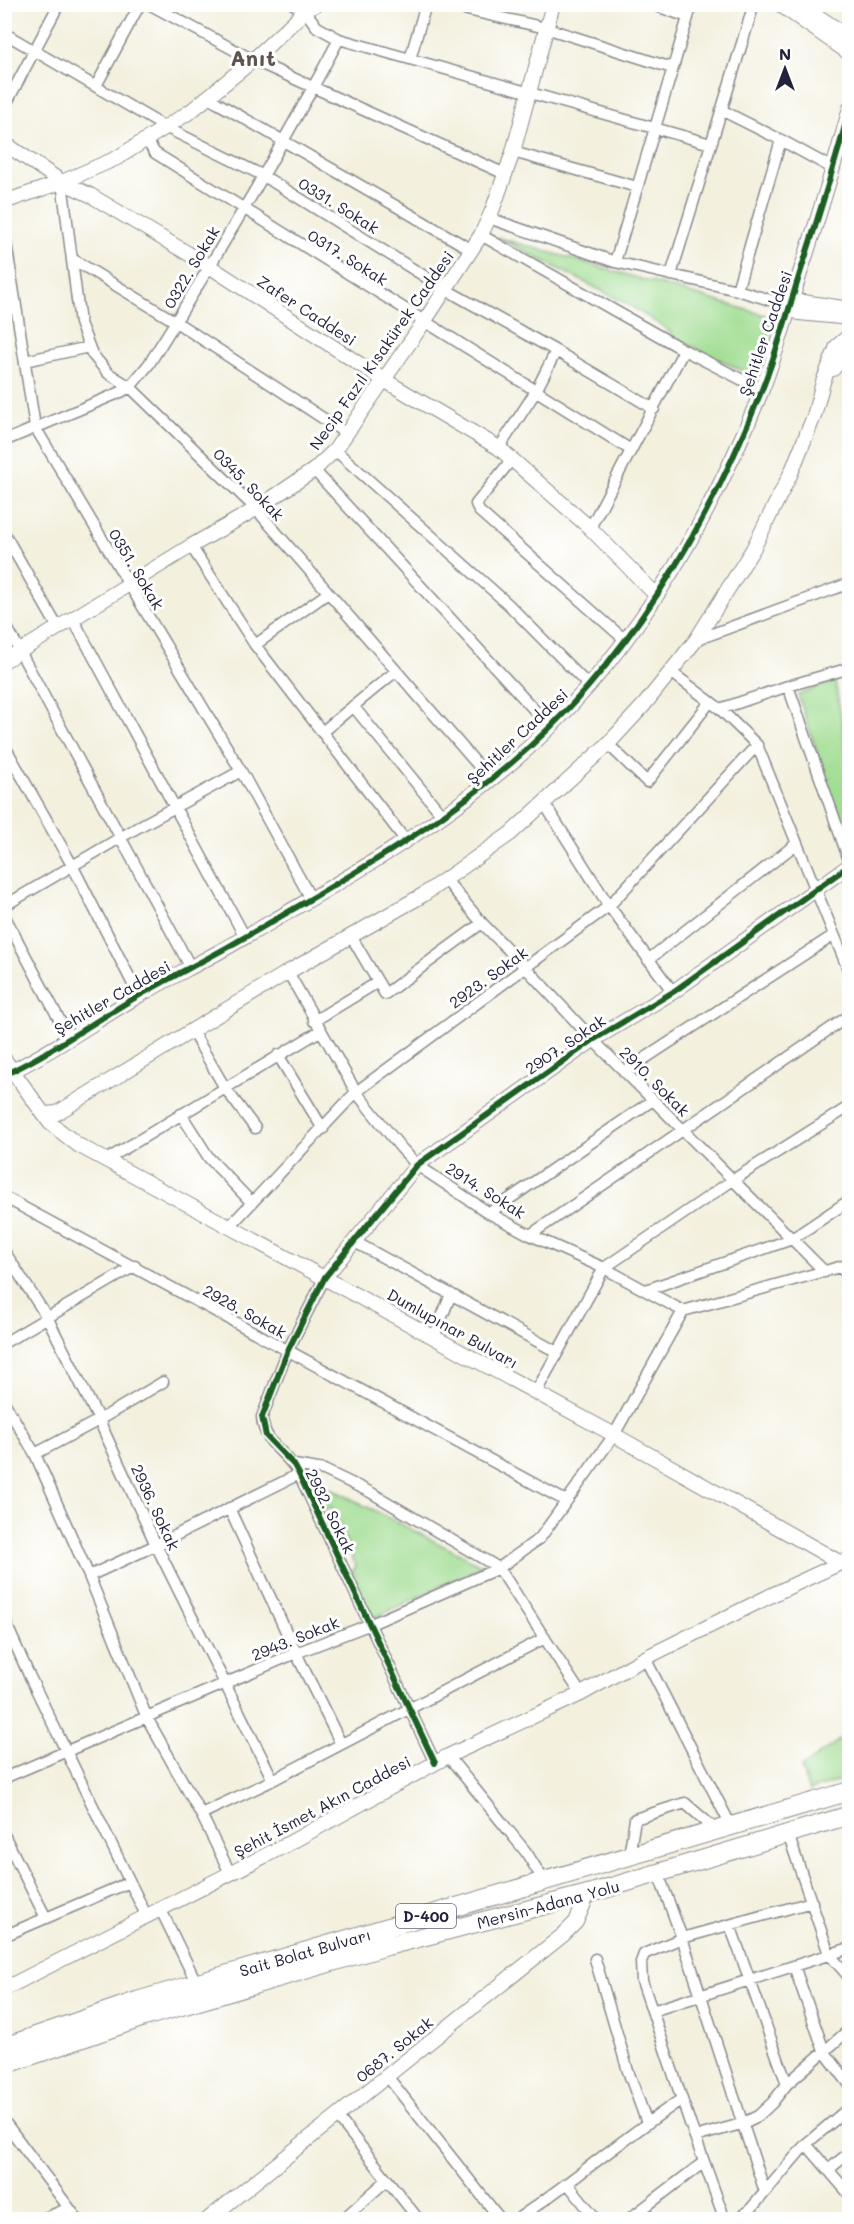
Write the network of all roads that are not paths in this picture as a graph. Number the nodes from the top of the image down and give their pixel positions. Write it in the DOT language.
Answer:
graph roads {
  1 [pos="59,4"];
  2 [pos="140,4"];
  3 [pos="149,4"];
  4 [pos="426,4"];
  5 [pos="441,4"];
  6 [pos="553,4"];
  7 [pos="651,4"];
  8 [pos="692,4"];
  9 [pos="754,4"];
  10 [pos="780,4"];
  11 [pos="798,4"];
  12 [pos="305,7"];
  13 [pos="688,16"];
  14 [pos="546,28"];
  15 [pos="4,33"];
  16 [pos="849,38"];
  17 [pos="339,39"];
  18 [pos="35,51"];
  19 [pos="849,53"];
  20 [pos="410,59"];
  21 [pos="253,60"];
  22 [pos="672,68"];
  23 [pos="96,86"];
  24 [pos="314,87"];
  25 [pos="529,92"];
  26 [pos="207,97"];
  27 [pos="4,108"];
  28 [pos="849,108"];
  29 [pos="721,110"];
  30 [pos="165,127"];
  31 [pos="655,128"];
  32 [pos="146,140"];
  33 [pos="781,140"];
  34 [pos="282,141"];
  35 [pos="4,143"];
  36 [pos="711,144"];
  37 [pos="513,152"];
  38 [pos="834,169"];
  39 [pos="505,174"];
  40 [pos="262,175"];
  41 [pos="62,182"];
  42 [pos="637,187"];
  43 [pos="4,202"];
  44 [pos="243,209"];
  45 [pos="489,218"];
  46 [pos="4,230"];
  47 [pos="481,235"];
  48 [pos="472,250"];
  49 [pos="74,260"];
  50 [pos="615,262"];
  51 [pos="209,266"];
  52 [pos="671,275"];
  53 [pos="445,289"];
  54 [pos="737,290"];
  55 [pos="790,306"];
  56 [pos="849,309"];
  57 [pos="849,318"];
  58 [pos="176,322"];
  59 [pos="424,322"];
  60 [pos="849,335"];
  61 [pos="89,347"];
  62 [pos="849,348"];
  63 [pos="684,350"];
  64 [pos="556,351"];
  65 [pos="25,361"];
  66 [pos="384,380"];
  67 [pos="823,382"];
  68 [pos="130,387"];
  69 [pos="762,390"];
  70 [pos="536,391"];
  71 [pos="654,409"];
  72 [pos="35,427"];
  73 [pos="347,434"];
  74 [pos="4,441"];
  75 [pos="499,448"];
  76 [pos="335,450"];
  77 [pos="631,450"];
  78 [pos="512,459"];
  79 [pos="314,470"];
  80 [pos="256,509"];
  81 [pos="590,528"];
  82 [pos="4,533"];
  83 [pos="191,546"];
  84 [pos="849,583"];
  85 [pos="129,585"];
  86 [pos="328,593"];
  87 [pos="656,595"];
  88 [pos="73,619"];
  89 [pos="4,622"];
  90 [pos="58,628"];
  91 [pos="625,640"];
  92 [pos="696,640"];
  93 [pos="255,645"];
  94 [pos="21,651"];
  95 [pos="4,662"];
  96 [pos="849,668"];
  97 [pos="396,671"];
  98 [pos="670,672"];
  99 [pos="589,686"];
  100 [pos="788,686"];
  101 [pos="710,702"];
  102 [pos="353,706"];
  103 [pos="720,709"];
  104 [pos="550,727"];
  105 [pos="321,732"];
  106 [pos="608,744"];
  107 [pos="4,745"];
  108 [pos="757,745"];
  109 [pos="240,771"];
  110 [pos="490,779"];
  111 [pos="544,803"];
  112 [pos="176,808"];
  113 [pos="443,816"];
  114 [pos="121,839"];
  115 [pos="406,841"];
  116 [pos="796,844"];
  117 [pos="849,864"];
  118 [pos="72,865"];
  119 [pos="445,879"];
  120 [pos="816,890"];
  121 [pos="311,899"];
  122 [pos="4,906"];
  123 [pos="609,906"];
  124 [pos="4,915"];
  125 [pos="482,923"];
  126 [pos="834,935"];
  127 [pos="351,936"];
  128 [pos="245,937"];
  129 [pos="648,960"];
  130 [pos="191,968"];
  131 [pos="526,968"];
  132 [pos="288,972"];
  133 [pos="849,974"];
  134 [pos="378,982"];
  135 [pos="673,992"];
  136 [pos="139,996"];
  137 [pos="849,1016"];
  138 [pos="317,1026"];
  139 [pos="192,1031"];
  140 [pos="69,1038"];
  141 [pos="593,1040"];
  142 [pos="278,1055"];
  143 [pos="4,1059"];
  144 [pos="624,1071"];
  145 [pos="8,1073"];
  146 [pos="225,1088"];
  147 [pos="356,1092"];
  148 [pos="653,1100"];
  149 [pos="849,1106"];
  150 [pos="181,1114"];
  151 [pos="47,1119"];
  152 [pos="255,1128"];
  153 [pos="323,1129"];
  154 [pos="682,1130"];
  155 [pos="106,1160"];
  156 [pos="417,1165"];
  157 [pos="733,1180"];
  158 [pos="4,1197"];
  159 [pos="252,1203"];
  160 [pos="848,1203"];
  161 [pos="489,1213"];
  162 [pos="230,1226"];
  163 [pos="530,1235"];
  164 [pos="792,1239"];
  165 [pos="354,1241"];
  166 [pos="4,1251"];
  167 [pos="135,1266"];
  168 [pos="845,1266"];
  169 [pos="604,1268"];
  170 [pos="825,1272"];
  171 [pos="325,1277"];
  172 [pos="849,1277"];
  173 [pos="646,1290"];
  174 [pos="451,1294"];
  175 [pos="683,1311"];
  176 [pos="47,1317"];
  177 [pos="434,1337"];
  178 [pos="4,1343"];
  179 [pos="288,1350"];
  180 [pos="557,1352"];
  181 [pos="163,1382"];
  182 [pos="536,1392"];
  183 [pos="4,1402"];
  184 [pos="99,1420"];
  185 [pos="614,1435"];
  186 [pos="36,1454"];
  187 [pos="296,1469"];
  188 [pos="566,1501"];
  189 [pos="229,1508"];
  190 [pos="156,1545"];
  191 [pos="845,1561"];
  192 [pos="499,1568"];
  193 [pos="89,1576"];
  194 [pos="4,1619"];
  195 [pos="371,1624"];
  196 [pos="544,1638"];
  197 [pos="296,1653"];
  198 [pos="645,1658"];
  199 [pos="224,1684"];
  200 [pos="581,1694"];
  201 [pos="409,1707"];
  202 [pos="147,1718"];
  203 [pos="341,1744"];
  204 [pos="67,1753"];
  205 [pos="442,1760"];
  206 [pos="4,1778"];
  207 [pos="273,1780"];
  208 [pos="844,1791"];
  209 [pos="201,1814"];
  210 [pos="847,1820"];
  211 [pos="724,1828"];
  212 [pos="788,1834"];
  213 [pos="4,1835"];
  214 [pos="629,1856"];
  215 [pos="230,1873"];
  216 [pos="658,1873"];
  217 [pos="544,1881"];
  218 [pos="130,1882"];
  219 [pos="588,1894"];
  220 [pos="812,1902"];
  221 [pos="160,1908"];
  222 [pos="146,1915"];
  223 [pos="46,1918"];
  224 [pos="730,1925"];
  225 [pos="4,1936"];
  226 [pos="682,1938"];
  227 [pos="849,1948"];
  228 [pos="829,1954"];
  229 [pos="595,1959"];
  230 [pos="794,1966"];
  231 [pos="849,1978"];
  232 [pos="750,1981"];
  233 [pos="197,1983"];
  234 [pos="4,1989"];
  235 [pos="701,1997"];
  236 [pos="652,2011"];
  237 [pos="849,2029"];
  238 [pos="4,2047"];
  239 [pos="824,2051"];
  240 [pos="4,2065"];
  241 [pos="387,2076"];
  242 [pos="787,2084"];
  243 [pos="849,2085"];
  244 [pos="682,2099"];
  245 [pos="849,2107"];
  246 [pos="337,2116"];
  247 [pos="4,2121"];
  248 [pos="647,2122"];
  249 [pos="741,2124"];
  250 [pos="695,2137"];
  251 [pos="806,2144"];
  252 [pos="849,2152"];
  253 [pos="704,2162"];
  254 [pos="828,2170"];
  255 [pos="387,2180"];
  256 [pos="568,2184"];
  257 [pos="765,2192"];
  258 [pos="849,2195"];
  259 [pos="69,2208"];
  260 [pos="752,2215"];
  261 [pos="40,2220"];
  262 [pos="78,2220"];
  263 [pos="207,2220"];
  264 [pos="342,2220"];
  265 [pos="419,2220"];
  266 [pos="501,2220"];
  267 [pos="516,2220"];
  268 [pos="597,2220"];
  269 [pos="628,2220"];
  270 [pos="725,2220"];
  271 [pos="736,2220"];
  1 -- 18 [label="street"];
  2 -- 23 [label="street"];
  3 -- 21 [label="street"];
  4 -- 20 [label="street"];
  5 -- 14 [label="street"];
  6 -- 14 [label="street, Necip Fazıl Kısakürek Caddesi"];
  7 -- 13 [label="street"];
  8 -- 13 [label="street"];
  9 -- 29 [label="street"];
  10 -- 19 [label="main road"];
  11 -- 16 [label="main road"];
  12 -- 17 [label="street"];
  12 -- 21 [label="street"];
  13 -- 22 [label="street"];
  14 -- 22 [label="street"];
  14 -- 25 [label="street, Necip Fazıl Kısakürek Caddesi"];
  15 -- 18 [label="street, 0331. Sokak"];
  17 -- 20 [label="street"];
  17 -- 24 [label="street, 0322. Sokak"];
  18 -- 23 [label="street, 0331. Sokak"];
  18 -- 27 [label="street"];
  20 -- 25 [label="street"];
  21 -- 24 [label="street"];
  21 -- 26 [label="street"];
  22 -- 31 [label="street"];
  23 -- 30 [label="street, 0331. Sokak"];
  24 -- 34 [label="street, 0322. Sokak"];
  24 -- 39 [label="street"];
  25 -- 31 [label="street"];
  25 -- 37 [label="street, Necip Fazıl Kısakürek Caddesi"];
  26 -- 30 [label="street"];
  26 -- 34 [label="street"];
  28 -- 38 [label="street, Şehitler Caddesi"];
  29 -- 33 [label="street"];
  29 -- 36 [label="street"];
  30 -- 32 [label="street"];
  30 -- 40 [label="street, 0331. Sokak"];
  31 -- 36 [label="street"];
  31 -- 42 [label="street"];
  32 -- 41 [label="street"];
  32 -- 44 [label="street, 0317. Sokak"];
  33 -- 38 [label="street"];
  33 -- 54 [label="street"];
  34 -- 40 [label="street, 0322. Sokak"];
  34 -- 48 [label="street"];
  35 -- 41 [label="street, Zafer Caddesi"];
  36 -- 52 [label="street"];
  37 -- 39 [label="street, Necip Fazıl Kısakürek Caddesi"];
  37 -- 42 [label="street"];
  38 -- 55 [label="street, Şehitler Caddesi"];
  39 -- 45 [label="street, Necip Fazıl Kısakürek Caddesi"];
  40 -- 44 [label="street, 0322. Sokak"];
  40 -- 53 [label="street, 0331. Sokak"];
  41 -- 43 [label="street"];
  41 -- 49 [label="street, 0345. Sokak"];
  41 -- 51 [label="street, Zafer Caddesi"];
  42 -- 50 [label="street"];
  44 -- 51 [label="street, 0322. Sokak"];
  44 -- 59 [label="street, 0317. Sokak"];
  45 -- 47 [label="street, Necip Fazıl Kısakürek Caddesi"];
  45 -- 50 [label="street"];
  46 -- 65 [label="street, 0351. Sokak"];
  47 -- 48 [label="street, Necip Fazıl Kısakürek Caddesi"];
  47 -- 63 [label="street"];
  48 -- 53 [label="street, Necip Fazıl Kısakürek Caddesi"];
  49 -- 58 [label="street"];
  49 -- 61 [label="street, 0345. Sokak"];
  50 -- 52 [label="street"];
  51 -- 58 [label="street, 0322. Sokak"];
  51 -- 66 [label="street, Zafer Caddesi"];
  52 -- 54 [label="street"];
  53 -- 59 [label="street, Necip Fazıl Kısakürek Caddesi"];
  53 -- 64 [label="street, 0331. Sokak"];
  54 -- 55 [label="street"];
  55 -- 56 [label="street"];
  55 -- 57 [label="street"];
  55 -- 69 [label="street, Şehitler Caddesi"];
  58 -- 68 [label="street, 0322. Sokak"];
  58 -- 73 [label="street"];
  59 -- 66 [label="street, Necip Fazıl Kısakürek Caddesi"];
  59 -- 70 [label="street, 0317. Sokak"];
  60 -- 67 [label="street"];
  61 -- 65 [label="street"];
  61 -- 68 [label="street, 0345. Sokak"];
  62 -- 67 [label="street"];
  63 -- 69 [label="street"];
  63 -- 71 [label="street"];
  64 -- 70 [label="street"];
  64 -- 71 [label="street, 0331. Sokak"];
  65 -- 72 [label="street, 0351. Sokak"];
  66 -- 73 [label="street, Necip Fazıl Kısakürek Caddesi"];
  66 -- 75 [label="street, Zafer Caddesi"];
  67 -- 92 [label="street"];
  68 -- 72 [label="street, 0322. Sokak"];
  68 -- 80 [label="street, 0345. Sokak"];
  69 -- 87 [label="street, Şehitler Caddesi"];
  70 -- 75 [label="street"];
  70 -- 77 [label="street, 0317. Sokak"];
  71 -- 77 [label="street"];
  72 -- 74 [label="street, 0322. Sokak"];
  72 -- 85 [label="street, 0351. Sokak"];
  73 -- 76 [label="street, Necip Fazıl Kısakürek Caddesi"];
  75 -- 78 [label="street, Zafer Caddesi"];
  76 -- 79 [label="street, Necip Fazıl Kısakürek Caddesi"];
  76 -- 99 [label="street"];
  77 -- 81 [label="street"];
  78 -- 81 [label="street, Zafer Caddesi"];
  78 -- 91 [label="street"];
  79 -- 80 [label="street, Necip Fazıl Kısakürek Caddesi"];
  79 -- 104 [label="street"];
  80 -- 83 [label="street, Necip Fazıl Kısakürek Caddesi"];
  80 -- 86 [label="street, 0345. Sokak"];
  81 -- 87 [label="street, Zafer Caddesi"];
  82 -- 90 [label="street"];
  83 -- 85 [label="street, Necip Fazıl Kısakürek Caddesi"];
  83 -- 93 [label="street"];
  84 -- 92 [label="street"];
  85 -- 88 [label="street, Necip Fazıl Kısakürek Caddesi"];
  85 -- 109 [label="street, 0351. Sokak"];
  86 -- 93 [label="street"];
  86 -- 97 [label="street, 0345. Sokak"];
  87 -- 91 [label="street, Şehitler Caddesi"];
  88 -- 90 [label="street, Necip Fazıl Kısakürek Caddesi"];
  88 -- 112 [label="street"];
  89 -- 94 [label="street"];
  90 -- 94 [label="street, Necip Fazıl Kısakürek Caddesi"];
  91 -- 99 [label="street, Şehitler Caddesi"];
  92 -- 98 [label="street"];
  93 -- 105 [label="street"];
  94 -- 95 [label="street, Necip Fazıl Kısakürek Caddesi"];
  94 -- 114 [label="street"];
  96 -- 100 [label="street"];
  97 -- 102 [label="street"];
  97 -- 110 [label="street, 0345. Sokak"];
  98 -- 101 [label="street"];
  98 -- 106 [label="street"];
  99 -- 104 [label="street, Şehitler Caddesi"];
  100 -- 103 [label="street"];
  100 -- 117 [label="street"];
  101 -- 103 [label="street"];
  101 -- 106 [label="street"];
  102 -- 105 [label="street"];
  102 -- 113 [label="street"];
  103 -- 108 [label="street"];
  104 -- 110 [label="street, Şehitler Caddesi"];
  105 -- 115 [label="street"];
  106 -- 111 [label="street"];
  107 -- 118 [label="street"];
  108 -- 116 [label="street"];
  108 -- 123 [label="street, 2923. Sokak"];
  109 -- 112 [label="street"];
  109 -- 121 [label="street, 0351. Sokak"];
  110 -- 113 [label="street, Şehitler Caddesi"];
  111 -- 119 [label="street"];
  111 -- 123 [label="street"];
  112 -- 114 [label="street"];
  112 -- 128 [label="street"];
  113 -- 115 [label="street, Şehitler Caddesi"];
  114 -- 118 [label="street"];
  114 -- 130 [label="street"];
  115 -- 121 [label="street, Şehitler Caddesi"];
  116 -- 120 [label="street"];
  116 -- 129 [label="street"];
  117 -- 120 [label="street, 2907. Sokak"];
  118 -- 122 [label="street"];
  118 -- 136 [label="street"];
  119 -- 125 [label="street, 2910. Sokak"];
  119 -- 127 [label="street"];
  120 -- 126 [label="street"];
  120 -- 135 [label="street, 2907. Sokak"];
  121 -- 128 [label="street, Şehitler Caddesi"];
  123 -- 129 [label="street"];
  123 -- 131 [label="street, 2923. Sokak"];
  124 -- 140 [label="street"];
  125 -- 131 [label="street, 2910. Sokak"];
  125 -- 134 [label="street"];
  126 -- 133 [label="street"];
  126 -- 144 [label="street"];
  127 -- 132 [label="street"];
  127 -- 134 [label="street"];
  128 -- 130 [label="street, Şehitler Caddesi"];
  129 -- 135 [label="street"];
  130 -- 136 [label="street, Şehitler Caddesi"];
  131 -- 141 [label="street, 2910. Sokak"];
  131 -- 147 [label="street, 2923. Sokak"];
  132 -- 138 [label="street, 2914. Sokak"];
  132 -- 139 [label="street"];
  134 -- 138 [label="street"];
  135 -- 141 [label="street, 2907. Sokak"];
  136 -- 140 [label="street, Şehitler Caddesi"];
  137 -- 154 [label="street"];
  138 -- 142 [label="street"];
  138 -- 147 [label="street, 2914. Sokak"];
  139 -- 146 [label="street"];
  139 -- 151 [label="street"];
  140 -- 145 [label="street, Şehitler Caddesi"];
  141 -- 144 [label="street, 2910. Sokak"];
  141 -- 156 [label="street, 2907. Sokak"];
  142 -- 146 [label="street"];
  142 -- 153 [label="street"];
  143 -- 145 [label="street, Dumlupınar Bulvarı"];
  144 -- 148 [label="street, 2910. Sokak"];
  145 -- 151 [label="street, Dumlupınar Bulvarı"];
  146 -- 150 [label="street"];
  146 -- 152 [label="street"];
  147 -- 153 [label="street, 2923. Sokak"];
  147 -- 156 [label="street, 2914. Sokak"];
  148 -- 154 [label="street, 2910. Sokak"];
  148 -- 161 [label="street"];
  149 -- 157 [label="street"];
  150 -- 155 [label="street"];
  150 -- 159 [label="street"];
  151 -- 155 [label="street, Dumlupınar Bulvarı"];
  153 -- 159 [label="street, 2923. Sokak"];
  154 -- 157 [label="street, 2910. Sokak"];
  154 -- 163 [label="street"];
  155 -- 162 [label="street, Dumlupınar Bulvarı"];
  156 -- 161 [label="street, 2914. Sokak"];
  156 -- 165 [label="street, 2907. Sokak"];
  157 -- 164 [label="street, 2910. Sokak"];
  157 -- 169 [label="street"];
  158 -- 167 [label="street, 2928. Sokak"];
  159 -- 162 [label="street, 2923. Sokak"];
  160 -- 164 [label="street"];
  161 -- 163 [label="street, 2914. Sokak"];
  162 -- 171 [label="street, Dumlupınar Bulvarı"];
  163 -- 169 [label="street, 2914. Sokak"];
  164 -- 170 [label="street, 2910. Sokak"];
  164 -- 173 [label="street"];
  165 -- 171 [label="street, 2907. Sokak"];
  165 -- 174 [label="street"];
  166 -- 176 [label="street, 2936. Sokak"];
  167 -- 176 [label="street"];
  167 -- 179 [label="street, 2928. Sokak"];
  168 -- 170 [label="street"];
  168 -- 172 [label="street"];
  169 -- 173 [label="street, 2914. Sokak"];
  169 -- 180 [label="street"];
  170 -- 175 [label="street"];
  171 -- 177 [label="street, Dumlupınar Bulvarı"];
  171 -- 179 [label="street, 2932. Sokak"];
  173 -- 175 [label="street, 2914. Sokak"];
  174 -- 177 [label="street"];
  174 -- 180 [label="street"];
  175 -- 185 [label="street, 2943. Sokak"];
  176 -- 178 [label="street"];
  176 -- 184 [label="street, 2936. Sokak"];
  177 -- 182 [label="street, Dumlupınar Bulvarı"];
  179 -- 187 [label="street, 2932. Sokak"];
  179 -- 188 [label="street, 2928. Sokak"];
  180 -- 182 [label="street"];
  181 -- 184 [label="street"];
  182 -- 185 [label="street, Dumlupınar Bulvarı"];
  183 -- 186 [label="street"];
  184 -- 186 [label="street"];
  184 -- 190 [label="street, 2936. Sokak"];
  185 -- 188 [label="street, 2943. Sokak"];
  185 -- 191 [label="street, Dumlupınar Bulvarı"];
  186 -- 193 [label="street"];
  187 -- 189 [label="street"];
  187 -- 192 [label="street"];
  187 -- 195 [label="street, 2932. Sokak"];
  188 -- 192 [label="street, 2943. Sokak"];
  189 -- 190 [label="street"];
  189 -- 197 [label="street"];
  190 -- 193 [label="street"];
  190 -- 199 [label="street, 2936. Sokak"];
  191 -- 198 [label="street, Şehit İsmet Akın Caddesi"];
  192 -- 195 [label="street, 2943. Sokak"];
  192 -- 196 [label="street"];
  193 -- 202 [label="street"];
  194 -- 204 [label="street"];
  195 -- 197 [label="street, 2943. Sokak"];
  195 -- 201 [label="street, 2932. Sokak"];
  196 -- 200 [label="street"];
  196 -- 201 [label="street"];
  197 -- 199 [label="street, 2943. Sokak"];
  197 -- 203 [label="street"];
  198 -- 200 [label="street, Şehit İsmet Akın Caddesi"];
  198 -- 211 [label="street"];
  199 -- 202 [label="street, 2943. Sokak"];
  199 -- 207 [label="street, 2936. Sokak"];
  200 -- 205 [label="street, Şehit İsmet Akın Caddesi"];
  201 -- 203 [label="street"];
  201 -- 205 [label="street, 2932. Sokak"];
  202 -- 204 [label="street, 2943. Sokak"];
  202 -- 209 [label="street"];
  203 -- 207 [label="street"];
  204 -- 206 [label="street, 2943. Sokak"];
  204 -- 218 [label="street"];
  205 -- 215 [label="street, Şehit İsmet Akın Caddesi"];
  205 -- 217 [label="street, 2932. Sokak"];
  207 -- 209 [label="street"];
  208 -- 211 [label="highway, Sait Bolat Bulvarı / D-400"];
  209 -- 215 [label="street"];
  210 -- 212 [label="highway, Mersin-Adana Yolu / D-400"];
  211 -- 214 [label="highway, Sait Bolat Bulvarı / D-400"];
  211 -- 214 [label="street"];
  212 -- 216 [label="highway, Mersin-Adana Yolu / D-400"];
  212 -- 220 [label="street"];
  213 -- 223 [label="street"];
  214 -- 217 [label="highway, Sait Bolat Bulvarı / D-400"];
  215 -- 221 [label="street, Şehit İsmet Akın Caddesi"];
  216 -- 219 [label="highway, Mersin-Adana Yolu / D-400"];
  216 -- 226 [label="street"];
  217 -- 233 [label="highway, Sait Bolat Bulvarı / D-400"];
  218 -- 222 [label="street"];
  218 -- 223 [label="street"];
  219 -- 240 [label="highway, Mersin-Adana Yolu / D-400"];
  219 -- 241 [label="street, 0687. Sokak"];
  220 -- 224 [label="street"];
  220 -- 228 [label="street"];
  221 -- 222 [label="street, Şehit İsmet Akın Caddesi"];
  221 -- 233 [label="street"];
  222 -- 234 [label="street, Şehit İsmet Akın Caddesi"];
  223 -- 225 [label="street"];
  224 -- 226 [label="street"];
  224 -- 232 [label="street"];
  226 -- 235 [label="street"];
  226 -- 236 [label="street"];
  227 -- 228 [label="street"];
  228 -- 230 [label="street"];
  228 -- 231 [label="street"];
  229 -- 248 [label="street"];
  230 -- 232 [label="street"];
  230 -- 239 [label="street"];
  232 -- 235 [label="street"];
  232 -- 242 [label="street"];
  233 -- 238 [label="highway, Sait Bolat Bulvarı / D-400"];
  235 -- 236 [label="street"];
  235 -- 249 [label="street"];
  236 -- 244 [label="street"];
  237 -- 239 [label="street"];
  239 -- 242 [label="street"];
  239 -- 243 [label="street"];
  241 -- 246 [label="street, 0687. Sokak"];
  241 -- 266 [label="street"];
  242 -- 249 [label="street"];
  244 -- 248 [label="street"];
  244 -- 250 [label="street"];
  245 -- 251 [label="street"];
  246 -- 255 [label="street"];
  246 -- 263 [label="street, 0687. Sokak"];
  247 -- 259 [label="street"];
  248 -- 256 [label="street"];
  249 -- 250 [label="street"];
  249 -- 257 [label="street"];
  250 -- 253 [label="street"];
  251 -- 254 [label="street"];
  251 -- 257 [label="street"];
  252 -- 254 [label="street"];
  253 -- 269 [label="street"];
  253 -- 270 [label="street"];
  254 -- 258 [label="street"];
  255 -- 264 [label="street"];
  255 -- 265 [label="street"];
  256 -- 267 [label="street"];
  256 -- 268 [label="street"];
  257 -- 260 [label="street"];
  259 -- 261 [label="street"];
  259 -- 262 [label="street"];
  260 -- 271 [label="street"];
}
